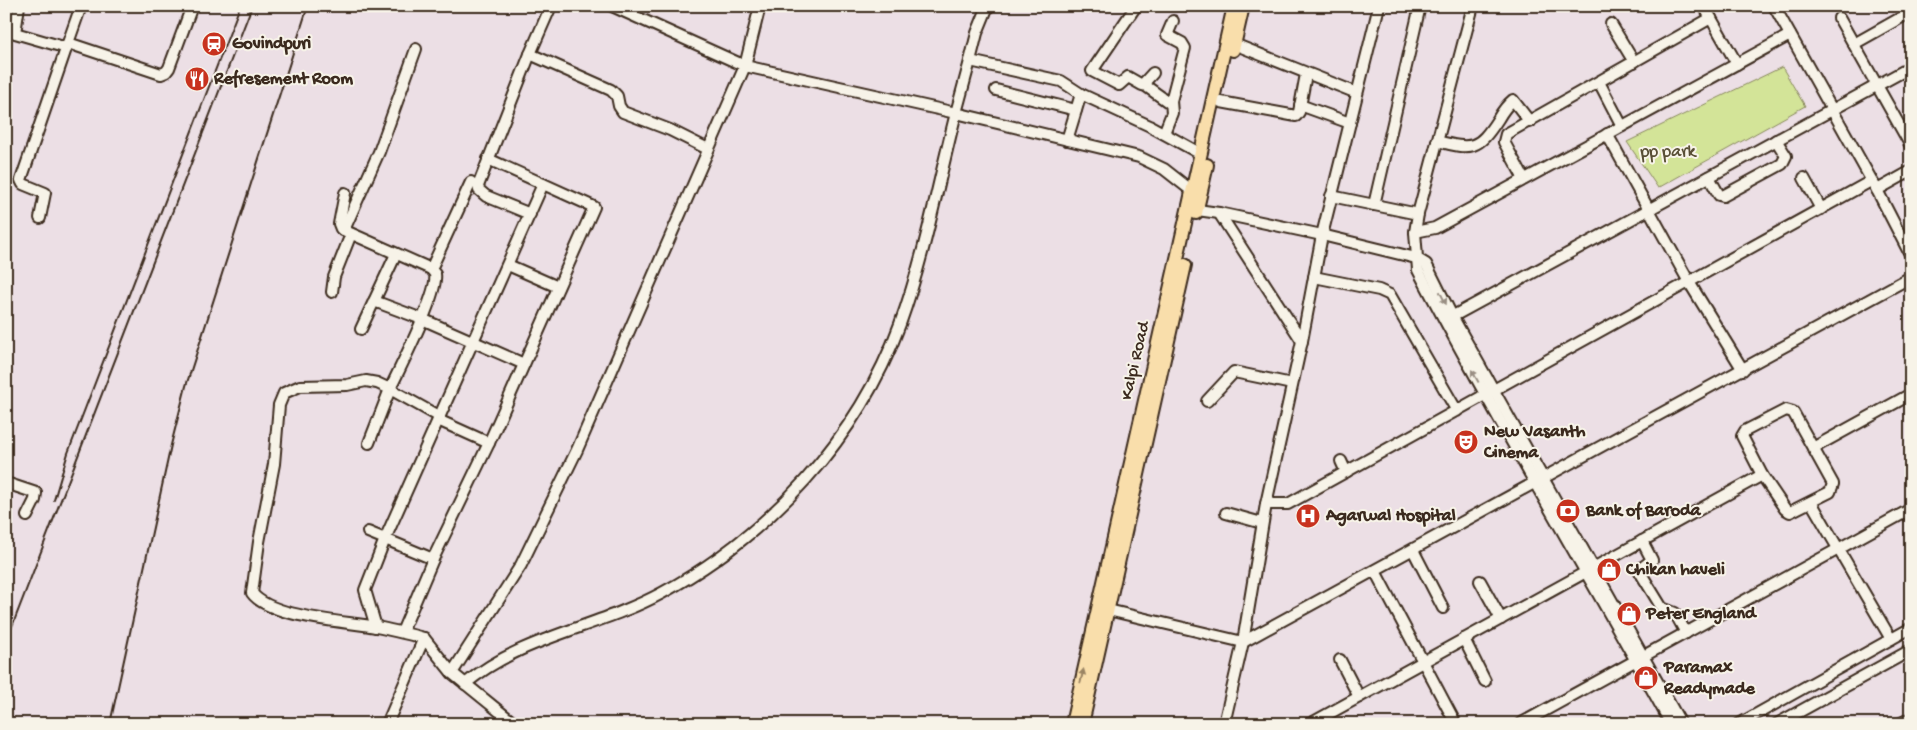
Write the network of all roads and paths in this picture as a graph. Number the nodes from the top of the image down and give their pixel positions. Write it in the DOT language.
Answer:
graph roads {
  1 [pos="19,6"];
  2 [pos="81,6"];
  3 [pos="192,6"];
  4 [pos="551,6"];
  5 [pos="612,6"];
  6 [pos="760,6"];
  7 [pos="988,6"];
  8 [pos="1136,6"];
  9 [pos="1234,6"];
  10 [pos="1243,6"];
  11 [pos="1379,6"];
  12 [pos="1420,6"];
  13 [pos="1473,6"];
  14 [pos="1704,6"];
  15 [pos="1774,6"];
  16 [pos="1911,12"];
  17 [pos="1711,18"];
  18 [pos="1839,18"];
  19 [pos="1173,21"];
  20 [pos="1611,24"];
  21 [pos="1790,35"];
  22 [pos="1234,44"];
  23 [pos="1854,44"];
  24 [pos="68,45"];
  25 [pos="416,49"];
  26 [pos="530,54"];
  27 [pos="970,61"];
  28 [pos="1634,62"];
  29 [pos="1737,64"];
  30 [pos="744,66"];
  31 [pos="1911,67"];
  32 [pos="1153,74"];
  33 [pos="1306,74"];
  34 [pos="1599,82"];
  35 [pos="1143,84"];
  36 [pos="1878,85"];
  37 [pos="996,90"];
  38 [pos="1357,93"];
  39 [pos="1081,94"];
  40 [pos="1221,102"];
  41 [pos="1171,104"];
  42 [pos="1300,105"];
  43 [pos="1076,110"];
  44 [pos="1831,110"];
  45 [pos="956,113"];
  46 [pos="1530,122"];
  47 [pos="1350,123"];
  48 [pos="1911,123"];
  49 [pos="1622,126"];
  50 [pos="1901,129"];
  51 [pos="1164,133"];
  52 [pos="1607,134"];
  53 [pos="1067,140"];
  54 [pos="1776,140"];
  55 [pos="1437,141"];
  56 [pos="1911,146"];
  57 [pos="708,149"];
  58 [pos="1201,154"];
  59 [pos="488,159"];
  60 [pos="1911,171"];
  61 [pos="1709,177"];
  62 [pos="1804,178"];
  63 [pos="1524,179"];
  64 [pos="1871,181"];
  65 [pos="471,182"];
  66 [pos="544,184"];
  67 [pos="1877,190"];
  68 [pos="1197,192"];
  69 [pos="345,193"];
  70 [pos="1332,196"];
  71 [pos="1374,205"];
  72 [pos="1193,209"];
  73 [pos="1821,209"];
  74 [pos="1649,210"];
  75 [pos="1219,213"];
  76 [pos="530,214"];
  77 [pos="1418,214"];
  78 [pos="40,218"];
  79 [pos="348,232"];
  80 [pos="1415,232"];
  81 [pos="1322,235"];
  82 [pos="396,254"];
  83 [pos="1911,256"];
  84 [pos="1416,258"];
  85 [pos="508,265"];
  86 [pos="431,269"];
  87 [pos="1314,277"];
  88 [pos="1911,277"];
  89 [pos="1689,282"];
  90 [pos="558,287"];
  91 [pos="332,292"];
  92 [pos="374,301"];
  93 [pos="422,319"];
  94 [pos="1448,319"];
  95 [pos="361,329"];
  96 [pos="1302,341"];
  97 [pos="474,342"];
  98 [pos="524,364"];
  99 [pos="1743,370"];
  100 [pos="1292,384"];
  101 [pos="390,389"];
  102 [pos="1490,392"];
  103 [pos="1911,394"];
  104 [pos="1207,401"];
  105 [pos="1457,411"];
  106 [pos="439,418"];
  107 [pos="369,442"];
  108 [pos="489,442"];
  109 [pos="1813,448"];
  110 [pos="1341,461"];
  111 [pos="1346,472"];
  112 [pos="1762,475"];
  113 [pos="1543,478"];
  114 [pos="6,483"];
  115 [pos="1534,484"];
  116 [pos="1812,502"];
  117 [pos="1266,504"];
  118 [pos="1911,509"];
  119 [pos="1226,513"];
  120 [pos="27,516"];
  121 [pos="1262,523"];
  122 [pos="368,532"];
  123 [pos="385,539"];
  124 [pos="1642,541"];
  125 [pos="1839,548"];
  126 [pos="1413,550"];
  127 [pos="433,559"];
  128 [pos="1589,569"];
  129 [pos="1375,571"];
  130 [pos="1480,580"];
  131 [pos="1442,608"];
  132 [pos="1108,610"];
  133 [pos="1501,619"];
  134 [pos="376,627"];
  135 [pos="1911,628"];
  136 [pos="402,632"];
  137 [pos="1686,633"];
  138 [pos="424,638"];
  139 [pos="1464,639"];
  140 [pos="1891,639"];
  141 [pos="1242,642"];
  142 [pos="1911,650"];
  143 [pos="1861,656"];
  144 [pos="1639,658"];
  145 [pos="1340,660"];
  146 [pos="1424,661"];
  147 [pos="1870,672"];
  148 [pos="452,673"];
  149 [pos="1485,681"];
  150 [pos="465,684"];
  151 [pos="1359,697"];
  152 [pos="1911,718"];
  153 [pos="387,724"];
  154 [pos="515,724"];
  155 [pos="1072,724"];
  156 [pos="1082,724"];
  157 [pos="1224,724"];
  158 [pos="1310,724"];
  159 [pos="1456,724"];
  160 [pos="1520,724"];
  161 [pos="1671,724"];
  162 [pos="1681,724"];
  163 [pos="1739,724"];
  164 [pos="1777,724"];
  165 [pos="1899,724"];
  1 -- 24 [label="street"];
  2 -- 24 [label="street"];
  3 -- 24 [label="street"];
  4 -- 26 [label="street"];
  5 -- 30 [label="street"];
  6 -- 30 [label="street"];
  7 -- 27 [label="street"];
  8 -- 35 [label="street"];
  9 -- 58 [label="main road, Kalpi Road"];
  10 -- 22 [label="main road, Kalpi Road"];
  11 -- 38 [label="street"];
  12 -- 71 [label="street"];
  13 -- 55 [label="street"];
  14 -- 17 [label="street"];
  15 -- 21 [label="street"];
  16 -- 23 [label="street"];
  17 -- 28 [label="street"];
  17 -- 29 [label="street"];
  18 -- 23 [label="street"];
  19 -- 41 [label="street"];
  20 -- 28 [label="street"];
  21 -- 29 [label="street"];
  21 -- 44 [label="street"];
  22 -- 33 [label="street"];
  22 -- 40 [label="main road, Kalpi Road"];
  23 -- 36 [label="street"];
  24 -- 78 [label="street"];
  25 -- 79 [label="street"];
  26 -- 57 [label="street"];
  26 -- 59 [label="street"];
  27 -- 39 [label="street"];
  27 -- 45 [label="street"];
  28 -- 34 [label="street"];
  29 -- 49 [label="street"];
  30 -- 45 [label="street"];
  30 -- 57 [label="street"];
  31 -- 36 [label="street"];
  32 -- 35 [label="street"];
  33 -- 38 [label="street"];
  33 -- 42 [label="street"];
  34 -- 46 [label="street"];
  34 -- 49 [label="street"];
  35 -- 41 [label="street"];
  36 -- 44 [label="street"];
  36 -- 50 [label="street"];
  37 -- 43 [label="street"];
  38 -- 47 [label="street"];
  39 -- 43 [label="street"];
  39 -- 51 [label="street"];
  40 -- 42 [label="street"];
  40 -- 68 [label="main road, Kalpi Road"];
  41 -- 51 [label="street"];
  42 -- 47 [label="street"];
  43 -- 53 [label="street"];
  44 -- 54 [label="street"];
  44 -- 64 [label="street"];
  45 -- 53 [label="street"];
  45 -- 150 [label="street"];
  46 -- 55 [label="street"];
  46 -- 63 [label="street"];
  47 -- 70 [label="street"];
  48 -- 50 [label="street"];
  49 -- 52 [label="street"];
  50 -- 56 [label="street"];
  51 -- 58 [label="street"];
  52 -- 63 [label="street"];
  52 -- 74 [label="street"];
  53 -- 68 [label="street"];
  54 -- 61 [label="street"];
  54 -- 61 [label="street"];
  55 -- 77 [label="street"];
  57 -- 148 [label="street"];
  58 -- 68 [label="main road, Kalpi Road"];
  59 -- 66 [label="street"];
  59 -- 76 [label="street"];
  60 -- 67 [label="street"];
  61 -- 74 [label="street"];
  62 -- 73 [label="street"];
  63 -- 80 [label="street"];
  64 -- 67 [label="street"];
  64 -- 73 [label="street"];
  65 -- 86 [label="street"];
  66 -- 76 [label="street"];
  66 -- 90 [label="street"];
  67 -- 83 [label="street"];
  68 -- 72 [label="main road, Kalpi Road"];
  69 -- 79 [label="street"];
  70 -- 71 [label="street"];
  70 -- 81 [label="street"];
  71 -- 77 [label="street"];
  72 -- 75 [label="street"];
  72 -- 132 [label="main road, Kalpi Road"];
  155 -- 72 [label="main road, Kalpi Road, one-way"];
  73 -- 89 [label="street"];
  74 -- 89 [label="street"];
  74 -- 94 [label="street"];
  75 -- 81 [label="street"];
  75 -- 96 [label="street"];
  76 -- 85 [label="street"];
  77 -- 80 [label="street"];
  79 -- 82 [label="street"];
  79 -- 91 [label="street"];
  80 -- 84 [label="street"];
  81 -- 84 [label="street"];
  81 -- 87 [label="street"];
  82 -- 86 [label="street"];
  82 -- 92 [label="street"];
  84 -- 94 [label="street"];
  85 -- 90 [label="street"];
  85 -- 97 [label="street"];
  86 -- 93 [label="street"];
  87 -- 96 [label="street"];
  87 -- 105 [label="street"];
  88 -- 99 [label="street"];
  89 -- 99 [label="street"];
  89 -- 102 [label="street"];
  90 -- 98 [label="street"];
  92 -- 93 [label="street"];
  92 -- 95 [label="street"];
  93 -- 97 [label="street"];
  93 -- 101 [label="street"];
  94 -- 102 [label="street"];
  96 -- 100 [label="street"];
  97 -- 98 [label="street"];
  97 -- 106 [label="street"];
  98 -- 108 [label="street"];
  99 -- 113 [label="street"];
  100 -- 104 [label="street"];
  100 -- 117 [label="street"];
  101 -- 106 [label="street"];
  101 -- 107 [label="street"];
  101 -- 134 [label="street"];
  102 -- 105 [label="street"];
  102 -- 113 [label="street"];
  102 -- 115 [label="street"];
  103 -- 109 [label="street"];
  105 -- 111 [label="street"];
  106 -- 108 [label="street"];
  106 -- 123 [label="street"];
  108 -- 127 [label="street"];
  109 -- 112 [label="street"];
  109 -- 116 [label="street"];
  110 -- 111 [label="street"];
  111 -- 117 [label="street"];
  112 -- 116 [label="street"];
  112 -- 124 [label="street"];
  113 -- 115 [label="street"];
  113 -- 128 [label="street"];
  114 -- 120 [label="street"];
  115 -- 126 [label="street"];
  115 -- 128 [label="street"];
  116 -- 125 [label="street"];
  117 -- 121 [label="street"];
  118 -- 125 [label="street"];
  119 -- 121 [label="street"];
  121 -- 141 [label="street"];
  122 -- 123 [label="street"];
  123 -- 127 [label="street"];
  123 -- 134 [label="street"];
  124 -- 128 [label="street"];
  124 -- 137 [label="street"];
  125 -- 137 [label="street"];
  125 -- 140 [label="street"];
  126 -- 129 [label="street"];
  126 -- 131 [label="street"];
  127 -- 136 [label="street"];
  128 -- 133 [label="street"];
  128 -- 144 [label="street"];
  129 -- 141 [label="street"];
  129 -- 146 [label="street"];
  130 -- 133 [label="street"];
  132 -- 141 [label="street"];
  132 -- 156 [label="main road, Kalpi Road"];
  133 -- 139 [label="street"];
  134 -- 136 [label="street"];
  135 -- 140 [label="street"];
  136 -- 138 [label="street"];
  137 -- 144 [label="street"];
  138 -- 148 [label="street"];
  138 -- 153 [label="street"];
  139 -- 146 [label="street"];
  139 -- 149 [label="street"];
  140 -- 143 [label="street"];
  141 -- 157 [label="street"];
  142 -- 147 [label="street"];
  143 -- 147 [label="street"];
  143 -- 163 [label="street"];
  144 -- 160 [label="street"];
  144 -- 161 [label="street"];
  144 -- 162 [label="street"];
  145 -- 151 [label="street"];
  146 -- 151 [label="street"];
  146 -- 159 [label="street"];
  147 -- 164 [label="street"];
  148 -- 150 [label="street"];
  150 -- 154 [label="street"];
  151 -- 158 [label="street"];
  152 -- 165 [label="street"];
}
